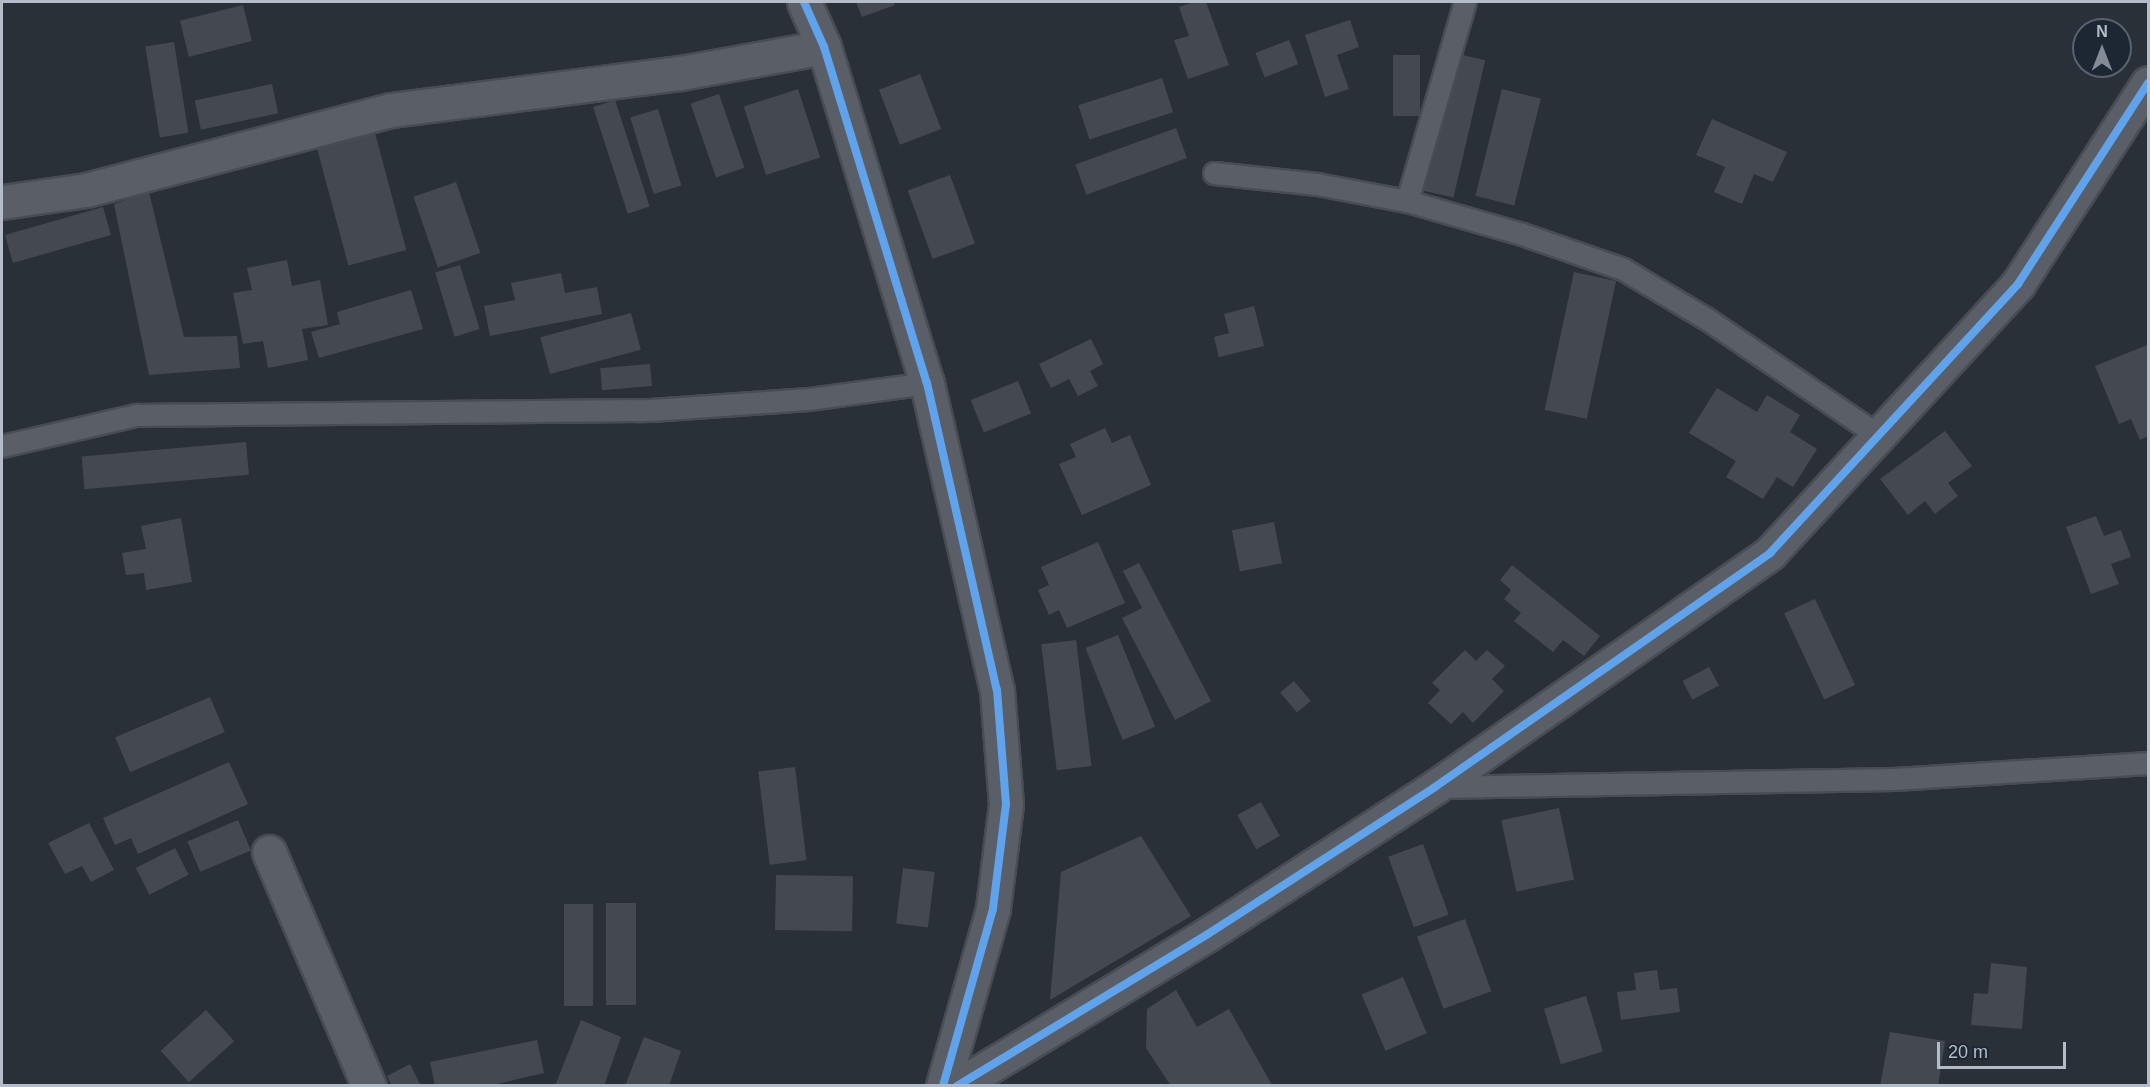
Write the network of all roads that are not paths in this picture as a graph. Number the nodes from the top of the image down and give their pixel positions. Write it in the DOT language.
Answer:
graph roads {
  1 [pos="804,2"];
  2 [pos="1465,2"];
  3 [pos="824,47"];
  4 [pos="2148,83"];
  5 [pos="1214,173"];
  6 [pos="1407,201"];
  7 [pos="2,202"];
  8 [pos="927,383"];
  9 [pos="1878,435"];
  10 [pos="2,446"];
  11 [pos="2148,763"];
  12 [pos="1435,787"];
  13 [pos="269,852"];
  14 [pos="369,1086"];
  15 [pos="943,1086"];
  16 [pos="957,1086"];
  1 -- 3 [label="street"];
  2 -- 6 [label="lane"];
  3 -- 7 [label="street"];
  3 -- 8 [label="street"];
  4 -- 9 [label="street"];
  5 -- 6 [label="lane"];
  6 -- 9 [label="lane"];
  8 -- 10 [label="lane"];
  8 -- 15 [label="street"];
  9 -- 12 [label="street"];
  11 -- 12 [label="lane"];
  12 -- 16 [label="street"];
  13 -- 14 [label="street"];
}
